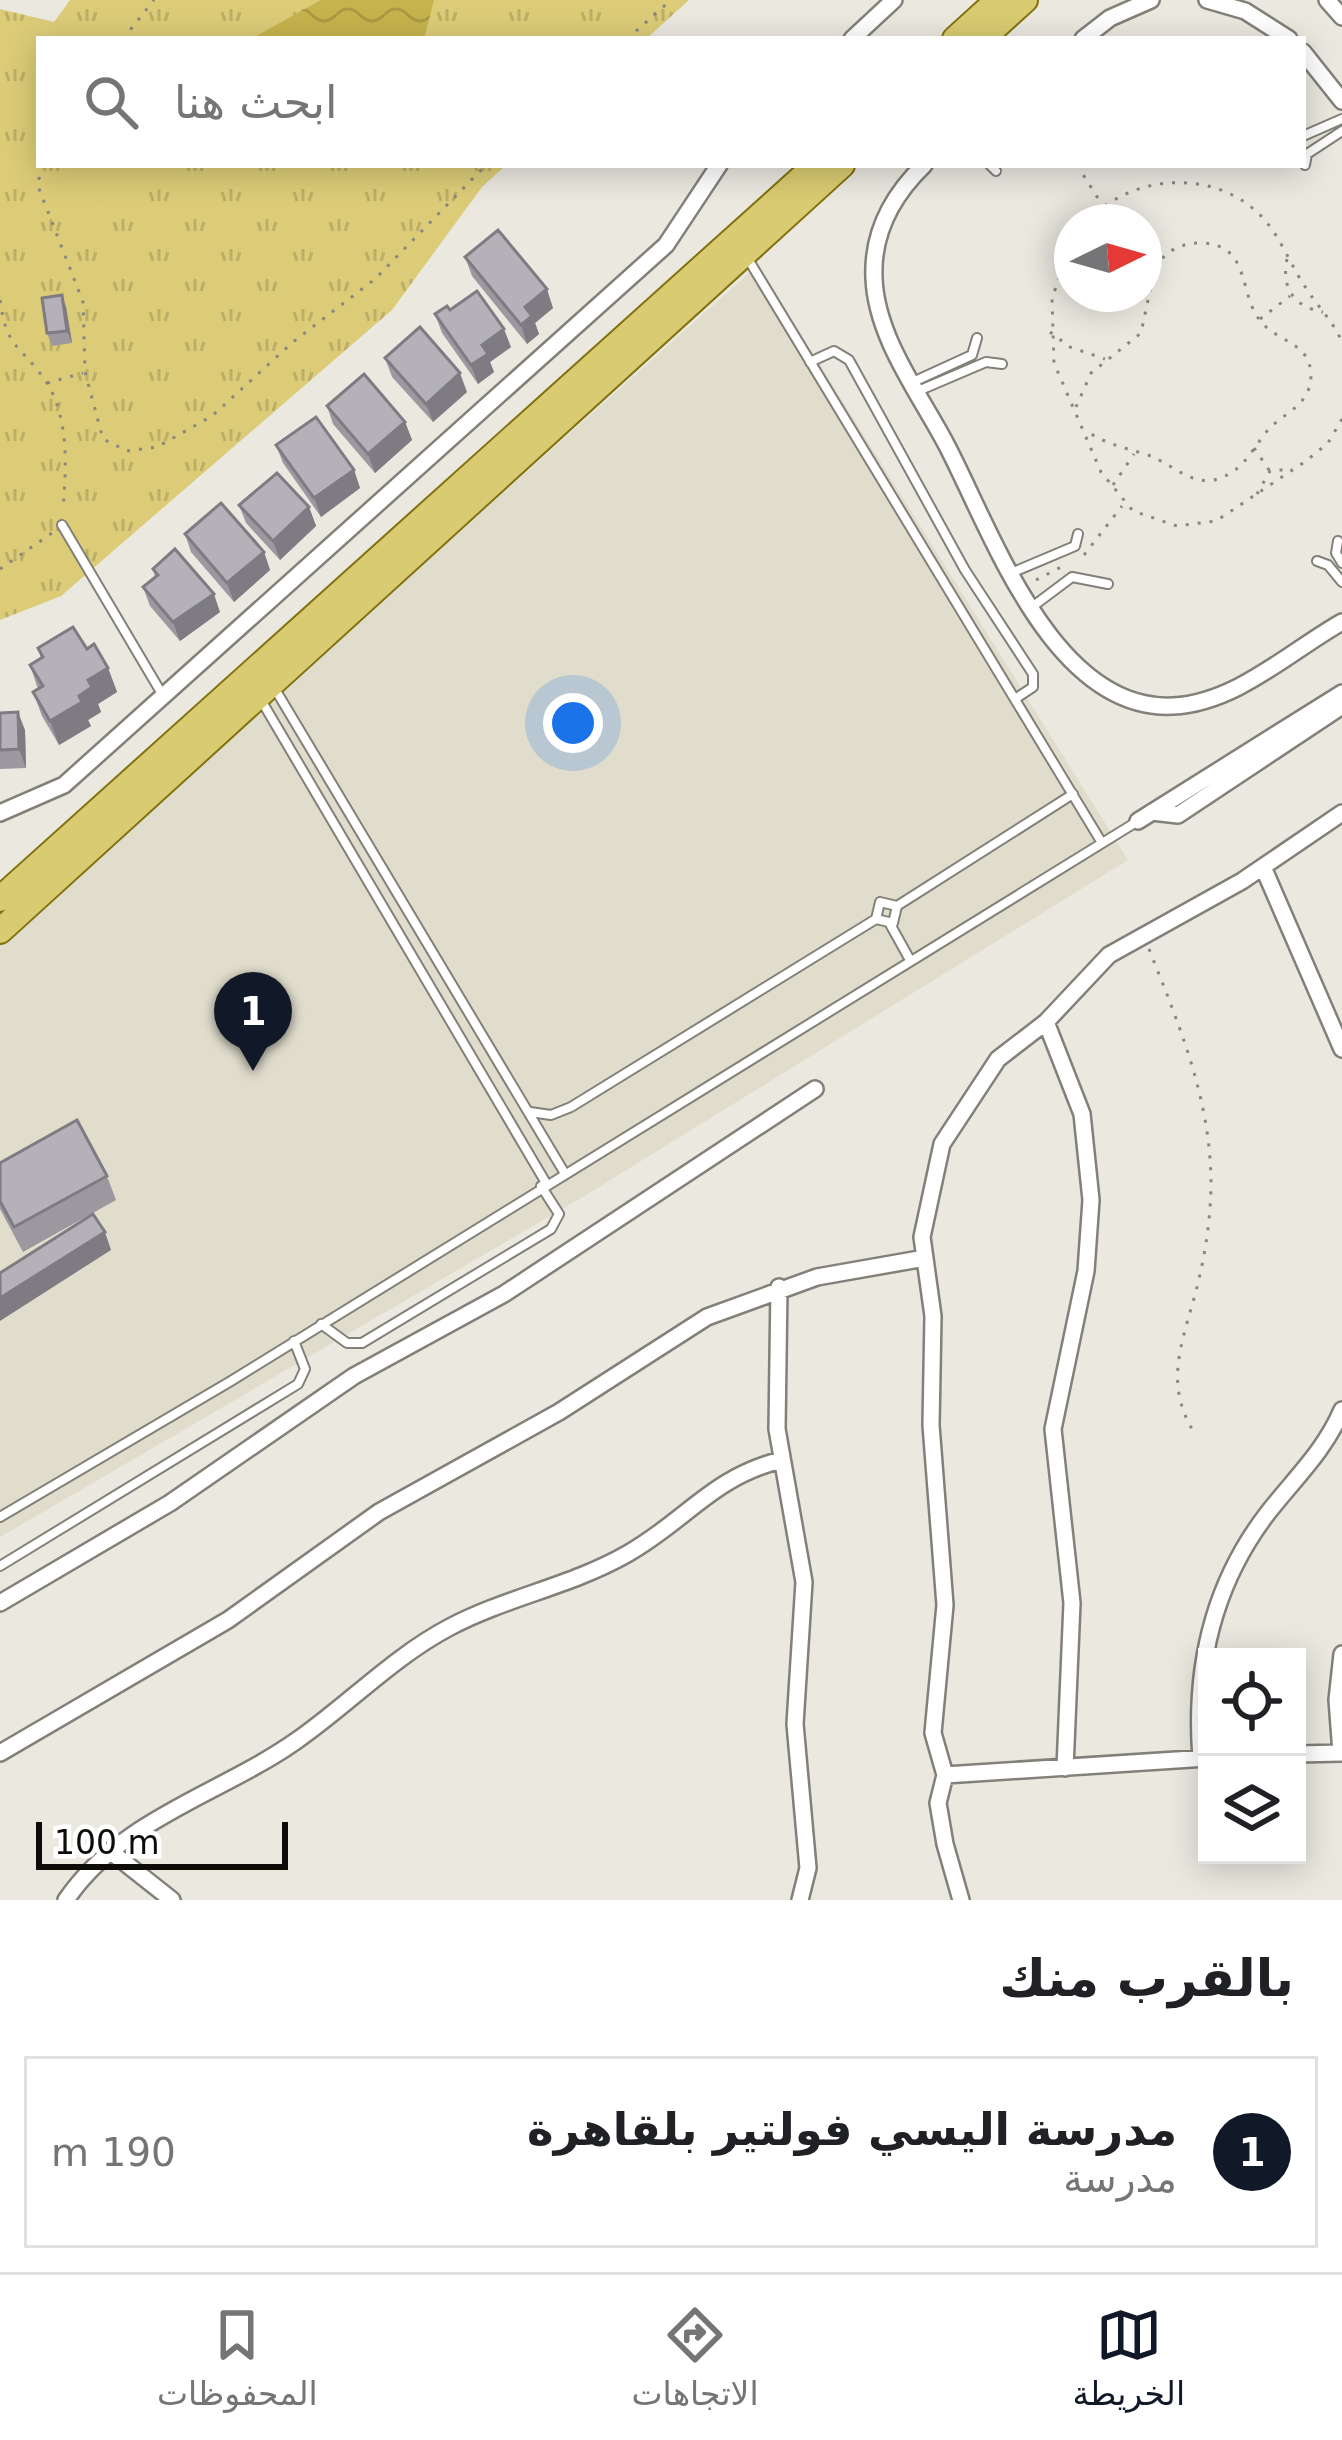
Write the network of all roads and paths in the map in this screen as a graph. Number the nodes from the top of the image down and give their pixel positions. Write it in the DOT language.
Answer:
graph roads {
  1 [pos="154,0"];
  2 [pos="671,0"];
  3 [pos="894,0"];
  4 [pos="998,0"];
  5 [pos="1025,0"];
  6 [pos="1151,0"];
  7 [pos="1208,0"];
  8 [pos="1328,0"];
  9 [pos="1342,17"];
  10 [pos="1103,33"];
  11 [pos="125,36"];
  12 [pos="630,36"];
  13 [pos="855,36"];
  14 [pos="958,36"];
  15 [pos="985,36"];
  16 [pos="1284,36"];
  17 [pos="1306,56"];
  18 [pos="1342,101"];
  19 [pos="1342,119"];
  20 [pos="1342,131"];
  21 [pos="1306,135"];
  22 [pos="1306,160"];
  23 [pos="41,168"];
  24 [pos="482,168"];
  25 [pos="717,168"];
  26 [pos="813,168"];
  27 [pos="839,168"];
  28 [pos="922,168"];
  29 [pos="1079,168"];
  30 [pos="1102,204"];
  31 [pos="1110,204"];
  32 [pos="744,254"];
  33 [pos="1288,258"];
  34 [pos="1162,262"];
  35 [pos="1292,295"];
  36 [pos="0,300"];
  37 [pos="1054,306"];
  38 [pos="1144,312"];
  39 [pos="1325,312"];
  40 [pos="1259,319"];
  41 [pos="1049,331"];
  42 [pos="977,338"];
  43 [pos="1342,342"];
  44 [pos="1107,359"];
  45 [pos="810,362"];
  46 [pos="1002,364"];
  47 [pos="85,372"];
  48 [pos="47,383"];
  49 [pos="915,386"];
  50 [pos="1076,407"];
  51 [pos="1342,419"];
  52 [pos="1088,432"];
  53 [pos="1253,446"];
  54 [pos="1135,452"];
  55 [pos="1293,469"];
  56 [pos="1270,471"];
  57 [pos="1111,488"];
  58 [pos="1257,494"];
  59 [pos="62,525"];
  60 [pos="1078,534"];
  61 [pos="1338,541"];
  62 [pos="1317,561"];
  63 [pos="1342,563"];
  64 [pos="0,569"];
  65 [pos="1009,574"];
  66 [pos="1342,582"];
  67 [pos="1108,584"];
  68 [pos="1031,608"];
  69 [pos="1342,622"];
  70 [pos="266,692"];
  71 [pos="1342,693"];
  72 [pos="162,696"];
  73 [pos="1015,699"];
  74 [pos="1342,706"];
  75 [pos="1072,794"];
  76 [pos="0,813"];
  77 [pos="1342,813"];
  78 [pos="1145,816"];
  79 [pos="1102,843"];
  80 [pos="1263,868"];
  81 [pos="0,898"];
  82 [pos="896,906"];
  83 [pos="876,919"];
  84 [pos="890,924"];
  85 [pos="0,931"];
  86 [pos="1144,936"];
  87 [pos="910,960"];
  88 [pos="1046,1022"];
  89 [pos="1342,1048"];
  90 [pos="815,1089"];
  91 [pos="530,1112"];
  92 [pos="564,1172"];
  93 [pos="544,1185"];
  94 [pos="925,1258"];
  95 [pos="779,1287"];
  96 [pos="321,1324"];
  97 [pos="294,1341"];
  98 [pos="1342,1410"];
  99 [pos="1195,1434"];
  100 [pos="781,1460"];
  101 [pos="0,1517"];
  102 [pos="0,1566"];
  103 [pos="0,1603"];
  104 [pos="1342,1654"];
  105 [pos="0,1753"];
  106 [pos="1341,1753"];
  107 [pos="1306,1754"];
  108 [pos="1204,1756"];
  109 [pos="1198,1758"];
  110 [pos="1065,1768"];
  111 [pos="945,1775"];
  112 [pos="110,1850"];
  113 [pos="66,1900"];
  114 [pos="172,1900"];
  115 [pos="800,1900"];
  116 [pos="961,1900"];
  1 -- 11 [label="path"];
  2 -- 12 [label="path"];
  3 -- 13 [label="street"];
  4 -- 14 [label="main road"];
  5 -- 15 [label="main road"];
  6 -- 10 [label="street"];
  7 -- 16 [label="street"];
  8 -- 9 [label="street"];
  17 -- 18 [label="street"];
  19 -- 21 [label="lane"];
  20 -- 22 [label="lane"];
  23 -- 47 [label="path"];
  24 -- 47 [label="path"];
  25 -- 72 [label="street"];
  26 -- 81 [label="main road"];
  27 -- 32 [label="main road"];
  28 -- 49 [label="street"];
  29 -- 30 [label="path"];
  31 -- 33 [label="path"];
  32 -- 45 [label="lane"];
  32 -- 70 [label="main road"];
  33 -- 35 [label="path"];
  33 -- 39 [label="path"];
  34 -- 40 [label="path"];
  35 -- 39 [label="path"];
  35 -- 40 [label="path"];
  36 -- 48 [label="path"];
  37 -- 41 [label="path"];
  38 -- 44 [label="path"];
  39 -- 43 [label="path"];
  40 -- 53 [label="path"];
  41 -- 44 [label="path"];
  41 -- 50 [label="path"];
  42 -- 49 [label="lane"];
  44 -- 50 [label="path"];
  45 -- 73 [label="lane"];
  45 -- 73 [label="lane"];
  46 -- 49 [label="lane"];
  47 -- 48 [label="path"];
  48 -- 59 [label="path"];
  49 -- 65 [label="street"];
  50 -- 52 [label="path"];
  51 -- 55 [label="path"];
  52 -- 54 [label="path"];
  52 -- 57 [label="path"];
  53 -- 54 [label="path"];
  53 -- 56 [label="path"];
  54 -- 57 [label="path"];
  55 -- 56 [label="path"];
  55 -- 58 [label="path"];
  56 -- 58 [label="path"];
  57 -- 58 [label="path"];
  59 -- 64 [label="path"];
  59 -- 72 [label="lane"];
  60 -- 65 [label="lane"];
  61 -- 63 [label="lane"];
  62 -- 66 [label="lane"];
  65 -- 68 [label="street"];
  67 -- 68 [label="lane"];
  68 -- 69 [label="street"];
  70 -- 85 [label="main road"];
  70 -- 91 [label="lane"];
  70 -- 93 [label="lane"];
  71 -- 78 [label="street"];
  72 -- 76 [label="street"];
  73 -- 75 [label="lane"];
  74 -- 78 [label="street"];
  75 -- 79 [label="lane"];
  75 -- 82 [label="lane"];
  77 -- 80 [label="street"];
  78 -- 79 [label="lane"];
  79 -- 87 [label="lane"];
  80 -- 86 [label="street"];
  80 -- 89 [label="street"];
  82 -- 83 [label="lane"];
  82 -- 84 [label="lane"];
  83 -- 84 [label="lane"];
  83 -- 91 [label="lane"];
  84 -- 87 [label="lane"];
  86 -- 88 [label="street"];
  86 -- 99 [label="path"];
  87 -- 92 [label="lane"];
  88 -- 94 [label="street"];
  88 -- 110 [label="street"];
  90 -- 103 [label="street"];
  91 -- 92 [label="lane"];
  92 -- 93 [label="lane"];
  93 -- 96 [label="lane"];
  93 -- 96 [label="lane"];
  94 -- 95 [label="street"];
  94 -- 111 [label="street"];
  95 -- 100 [label="street"];
  95 -- 105 [label="street"];
  96 -- 97 [label="lane"];
  97 -- 101 [label="lane"];
  97 -- 102 [label="lane"];
  98 -- 108 [label="street"];
  100 -- 112 [label="street"];
  100 -- 115 [label="street"];
  104 -- 106 [label="street"];
  106 -- 107 [label="street"];
  109 -- 110 [label="street"];
  110 -- 111 [label="street"];
  111 -- 116 [label="street"];
  112 -- 113 [label="street"];
  112 -- 114 [label="street"];
}
